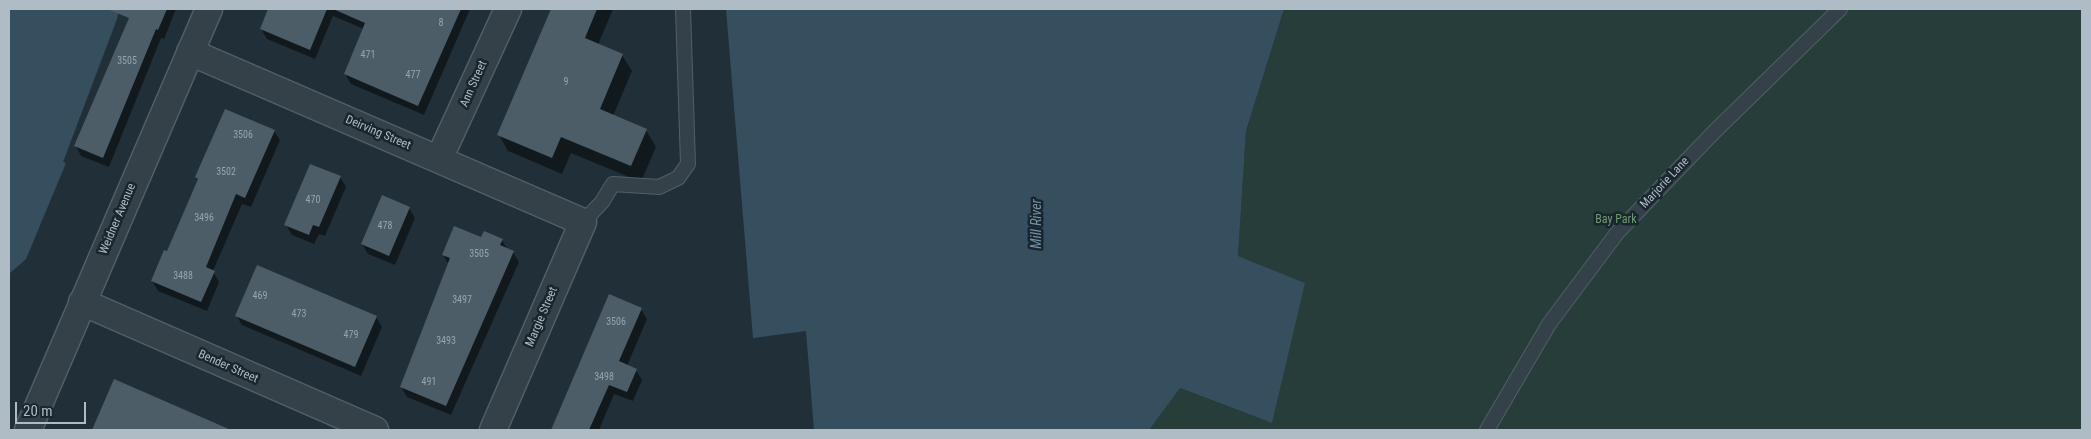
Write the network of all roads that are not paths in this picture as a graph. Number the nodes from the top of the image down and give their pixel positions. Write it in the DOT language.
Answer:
graph roads {
  1 [pos="209,9"];
  2 [pos="508,9"];
  3 [pos="683,9"];
  4 [pos="1840,9"];
  5 [pos="190,52"];
  6 [pos="439,159"];
  7 [pos="575,218"];
  8 [pos="82,302"];
  9 [pos="28,430"];
  10 [pos="375,430"];
  11 [pos="493,430"];
  12 [pos="1487,430"];
  1 -- 5 [label="street, Weidner Avenue"];
  2 -- 6 [label="street, Ann Street"];
  3 -- 7 [label="lane"];
  4 -- 12 [label="lane, Marjorie Lane"];
  5 -- 6 [label="street, Deirving Street"];
  5 -- 8 [label="street, Weidner Avenue"];
  6 -- 7 [label="street, Deirving Street"];
  7 -- 11 [label="street, Margie Street"];
  8 -- 9 [label="street, Weidner Avenue"];
  8 -- 10 [label="street, Bender Street"];
}
